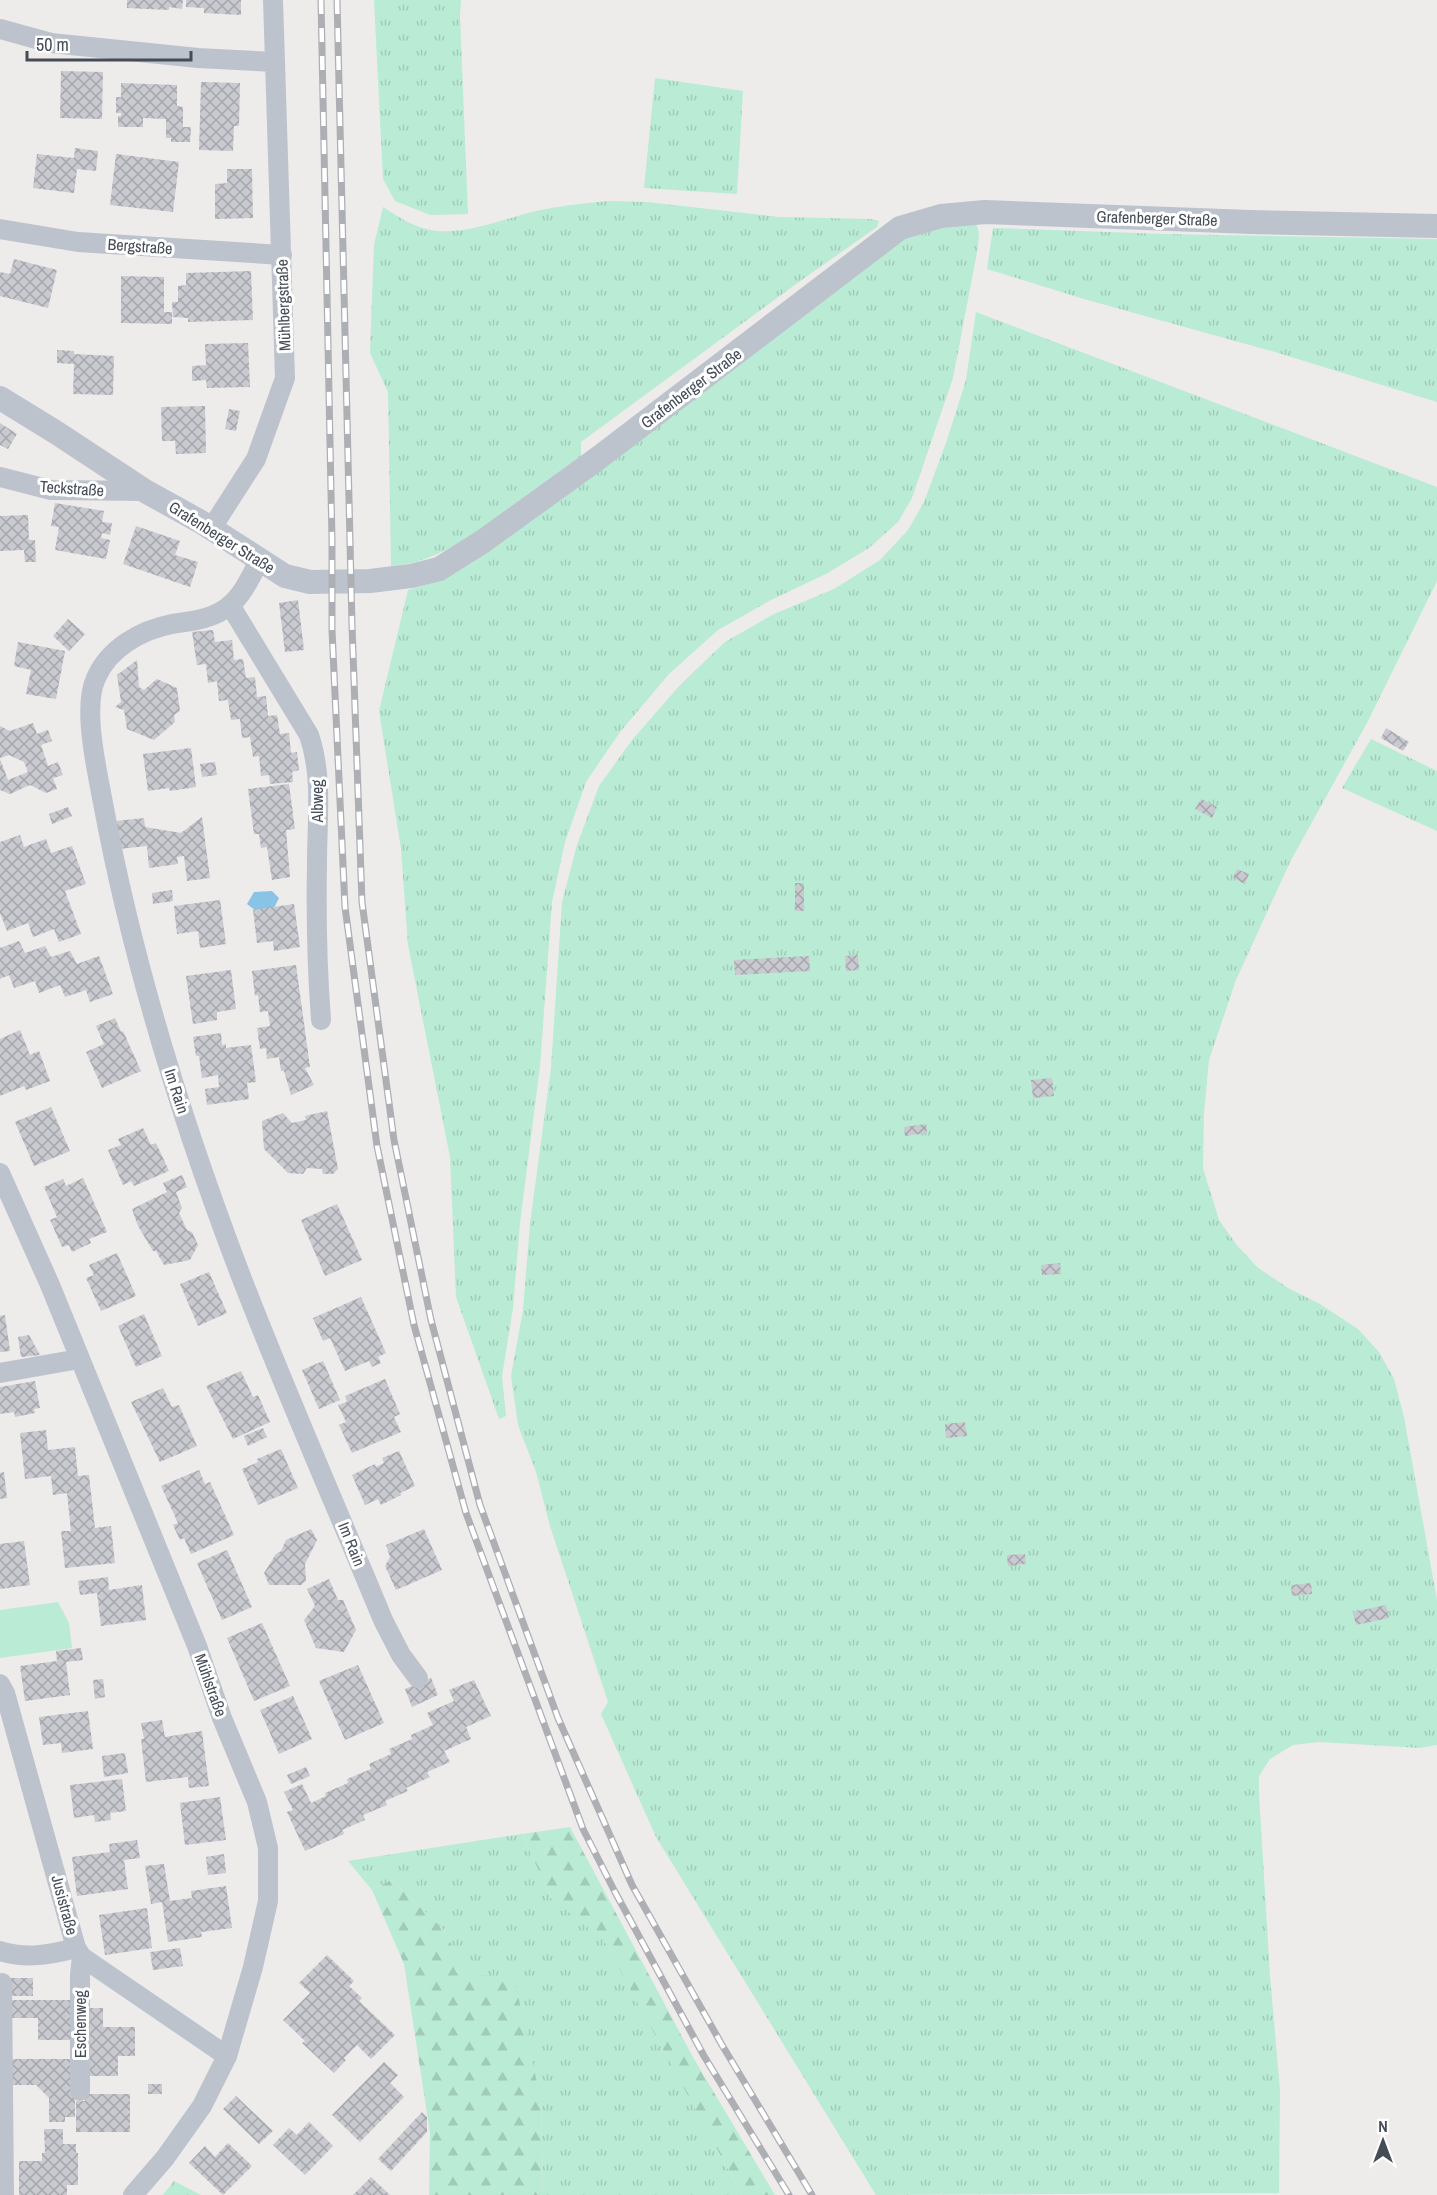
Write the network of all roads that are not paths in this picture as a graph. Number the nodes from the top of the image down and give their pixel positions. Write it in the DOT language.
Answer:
graph roads {
  1 [pos="273,0"];
  2 [pos="0,29"];
  3 [pos="275,62"];
  4 [pos="1437,226"];
  5 [pos="0,229"];
  6 [pos="282,255"];
  7 [pos="0,398"];
  8 [pos="0,477"];
  9 [pos="145,491"];
  10 [pos="211,529"];
  11 [pos="260,561"];
  12 [pos="230,605"];
  13 [pos="321,1020"];
  14 [pos="0,1173"];
  15 [pos="7,1205"];
  16 [pos="79,1359"];
  17 [pos="0,1372"];
  18 [pos="418,1678"];
  19 [pos="0,1684"];
  20 [pos="0,1951"];
  21 [pos="79,1953"];
  22 [pos="2,1983"];
  23 [pos="227,2056"];
  24 [pos="80,2091"];
  25 [pos="4,2195"];
  26 [pos="133,2195"];
  1 -- 3 [label="street, Mühlbergstraße"];
  2 -- 3 [label="street"];
  3 -- 6 [label="street, Mühlbergstraße"];
  4 -- 11 [label="street, Grafenberger Straße"];
  5 -- 6 [label="street, Bergstraße"];
  6 -- 10 [label="street, Mühlbergstraße"];
  7 -- 9 [label="street, Grafenberger Straße"];
  8 -- 9 [label="street, Teckstraße"];
  9 -- 10 [label="street, Grafenberger Straße"];
  10 -- 11 [label="street, Grafenberger Straße"];
  11 -- 12 [label="street, Im Rain"];
  12 -- 13 [label="street, Albweg"];
  12 -- 18 [label="street, Im Rain"];
  14 -- 15 [label="street, Mühlstraße"];
  15 -- 16 [label="street, Mühlstraße"];
  16 -- 17 [label="street"];
  16 -- 23 [label="street, Mühlstraße"];
  19 -- 21 [label="street, Jusistraße"];
  20 -- 21 [label="street"];
  21 -- 23 [label="street, Jusistraße"];
  21 -- 24 [label="street, Eschenweg"];
  22 -- 25 [label="street"];
  23 -- 26 [label="street, Mühlstraße"];
}
